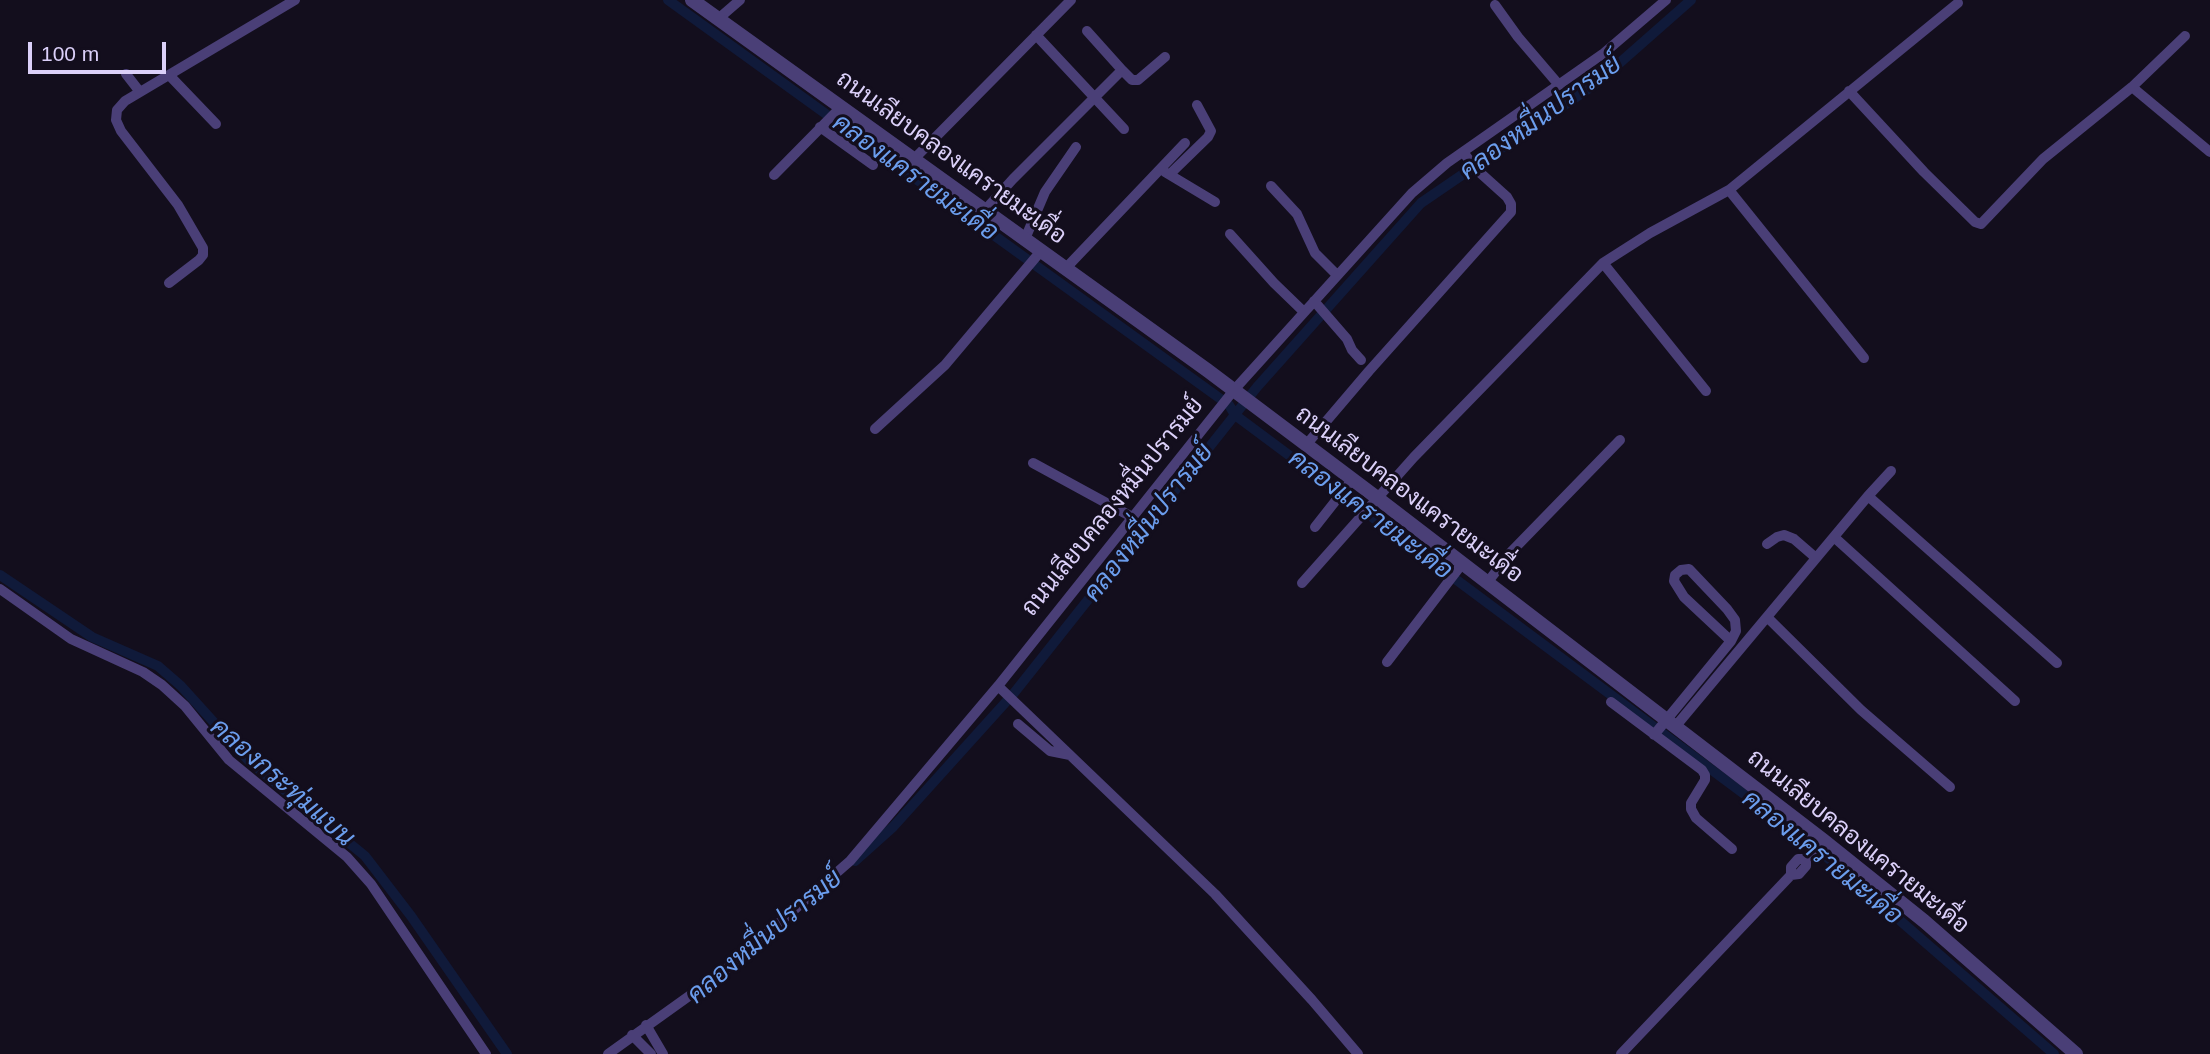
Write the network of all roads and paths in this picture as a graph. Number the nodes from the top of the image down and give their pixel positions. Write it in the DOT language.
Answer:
graph roads {
  1 [pos="295,0"];
  2 [pos="692,0"];
  3 [pos="740,0"];
  4 [pos="1071,0"];
  5 [pos="1666,0"];
  6 [pos="1958,3"];
  7 [pos="1495,5"];
  8 [pos="718,19"];
  9 [pos="1087,31"];
  10 [pos="1036,35"];
  11 [pos="2185,36"];
  12 [pos="1165,57"];
  13 [pos="1122,70"];
  14 [pos="126,74"];
  15 [pos="169,75"];
  16 [pos="1559,85"];
  17 [pos="2132,87"];
  18 [pos="140,92"];
  19 [pos="1849,92"];
  20 [pos="1094,97"];
  21 [pos="1197,105"];
  22 [pos="830,117"];
  23 [pos="216,124"];
  24 [pos="1124,129"];
  25 [pos="1185,143"];
  26 [pos="1076,147"];
  27 [pos="2210,152"];
  28 [pos="914,159"];
  29 [pos="1470,161"];
  30 [pos="873,165"];
  31 [pos="1165,172"];
  32 [pos="774,176"];
  33 [pos="1271,186"];
  34 [pos="1729,190"];
  35 [pos="1215,202"];
  36 [pos="985,210"];
  37 [pos="1230,234"];
  38 [pos="1024,239"];
  39 [pos="1035,259"];
  40 [pos="1603,263"];
  41 [pos="1065,269"];
  42 [pos="1336,274"];
  43 [pos="169,283"];
  44 [pos="1321,308"];
  45 [pos="1304,312"];
  46 [pos="1864,358"];
  47 [pos="1361,360"];
  48 [pos="1706,391"];
  49 [pos="1235,398"];
  50 [pos="875,429"];
  51 [pos="1620,440"];
  52 [pos="1307,445"];
  53 [pos="1033,463"];
  54 [pos="1891,471"];
  55 [pos="1347,487"];
  56 [pos="1868,496"];
  57 [pos="1370,505"];
  58 [pos="1132,517"];
  59 [pos="1315,527"];
  60 [pos="1835,537"];
  61 [pos="1767,544"];
  62 [pos="1816,558"];
  63 [pos="1457,571"];
  64 [pos="1302,583"];
  65 [pos="1487,583"];
  66 [pos="0,589"];
  67 [pos="1721,603"];
  68 [pos="1767,617"];
  69 [pos="1707,618"];
  70 [pos="1731,641"];
  71 [pos="1387,662"];
  72 [pos="2057,663"];
  73 [pos="1003,691"];
  74 [pos="2015,701"];
  75 [pos="1611,702"];
  76 [pos="1018,724"];
  77 [pos="1663,727"];
  78 [pos="1070,755"];
  79 [pos="1950,787"];
  80 [pos="1819,845"];
  81 [pos="1732,849"];
  82 [pos="649,1031"];
  83 [pos="641,1044"];
  84 [pos="2067,1050"];
  85 [pos="486,1054"];
  86 [pos="608,1054"];
  87 [pos="663,1054"];
  88 [pos="1358,1054"];
  89 [pos="1621,1054"];
  1 -- 15 [label="street"];
  2 -- 8 [label="street, ถนนเลียบคลองแครายมะเดื่อ"];
  3 -- 8 [label="street"];
  4 -- 10 [label="street"];
  5 -- 16 [label="street, ถนนเลียบคลองหมื่นปรารมย์"];
  6 -- 19 [label="street"];
  7 -- 16 [label="street"];
  8 -- 22 [label="street, ถนนเลียบคลองแครายมะเดื่อ"];
  9 -- 13 [label="street"];
  10 -- 20 [label="street"];
  10 -- 28 [label="street"];
  11 -- 17 [label="street"];
  12 -- 13 [label="street"];
  13 -- 20 [label="street"];
  14 -- 18 [label="street"];
  15 -- 18 [label="street"];
  15 -- 23 [label="street"];
  16 -- 29 [label="street, ถนนเลียบคลองหมื่นปรารมย์"];
  17 -- 19 [label="street"];
  17 -- 27 [label="street"];
  18 -- 43 [label="street"];
  19 -- 34 [label="street"];
  20 -- 24 [label="street"];
  20 -- 36 [label="street"];
  21 -- 31 [label="street"];
  22 -- 28 [label="street, ถนนเลียบคลองแครายมะเดื่อ"];
  22 -- 30 [label="street"];
  22 -- 32 [label="street"];
  25 -- 31 [label="street"];
  26 -- 38 [label="street"];
  28 -- 36 [label="street, ถนนเลียบคลองแครายมะเดื่อ"];
  29 -- 42 [label="street, ถนนเลียบคลองหมื่นปรารมย์"];
  29 -- 52 [label="street"];
  31 -- 35 [label="street"];
  31 -- 41 [label="street"];
  33 -- 42 [label="street"];
  34 -- 40 [label="street"];
  34 -- 46 [label="street"];
  36 -- 38 [label="street, ถนนเลียบคลองแครายมะเดื่อ"];
  37 -- 45 [label="street"];
  38 -- 39 [label="street, ถนนเลียบคลองแครายมะเดื่อ"];
  39 -- 41 [label="street, ถนนเลียบคลองแครายมะเดื่อ"];
  39 -- 50 [label="street"];
  40 -- 48 [label="street"];
  40 -- 57 [label="street"];
  41 -- 49 [label="street, ถนนเลียบคลองแครายมะเดื่อ"];
  42 -- 44 [label="street, ถนนเลียบคลองหมื่นปรารมย์"];
  44 -- 45 [label="street, ถนนเลียบคลองหมื่นปรารมย์"];
  44 -- 47 [label="street"];
  45 -- 49 [label="street, ถนนเลียบคลองหมื่นปรารมย์"];
  49 -- 52 [label="street, ถนนเลียบคลองแครายมะเดื่อ"];
  49 -- 58 [label="street, ถนนเลียบคลองหมื่นปรารมย์"];
  51 -- 65 [label="street"];
  52 -- 55 [label="street, ถนนเลียบคลองแครายมะเดื่อ"];
  53 -- 58 [label="street"];
  54 -- 56 [label="street"];
  55 -- 57 [label="street, ถนนเลียบคลองแครายมะเดื่อ"];
  55 -- 59 [label="street"];
  56 -- 60 [label="street"];
  56 -- 72 [label="street"];
  57 -- 63 [label="street, ถนนเลียบคลองแครายมะเดื่อ"];
  57 -- 64 [label="street"];
  58 -- 73 [label="street, ถนนเลียบคลองหมื่นปรารมย์"];
  60 -- 62 [label="street"];
  60 -- 74 [label="street"];
  61 -- 62 [label="street"];
  62 -- 68 [label="street"];
  63 -- 65 [label="street, ถนนเลียบคลองแครายมะเดื่อ"];
  63 -- 71 [label="street"];
  65 -- 77 [label="street, ถนนเลียบคลองแครายมะเดื่อ"];
  66 -- 85 [label="street"];
  67 -- 69 [label="street"];
  67 -- 69 [label="street"];
  67 -- 70 [label="street"];
  68 -- 77 [label="street"];
  68 -- 79 [label="street"];
  69 -- 70 [label="street"];
  70 -- 77 [label="street"];
  73 -- 78 [label="street"];
  73 -- 82 [label="street, ถนนเลียบคลองหมื่นปรารมย์"];
  75 -- 77 [label="street"];
  76 -- 78 [label="street"];
  77 -- 80 [label="street, ถนนเลียบคลองแครายมะเดื่อ"];
  77 -- 81 [label="street"];
  78 -- 88 [label="street"];
  80 -- 84 [label="street, ถนนเลียบคลองแครายมะเดื่อ"];
  80 -- 89 [label="street"];
  82 -- 83 [label="street, ถนนเลียบคลองหมื่นปรารมย์"];
  82 -- 87 [label="street"];
  83 -- 86 [label="street, ถนนเลียบคลองหมื่นปรารมย์"];
}
